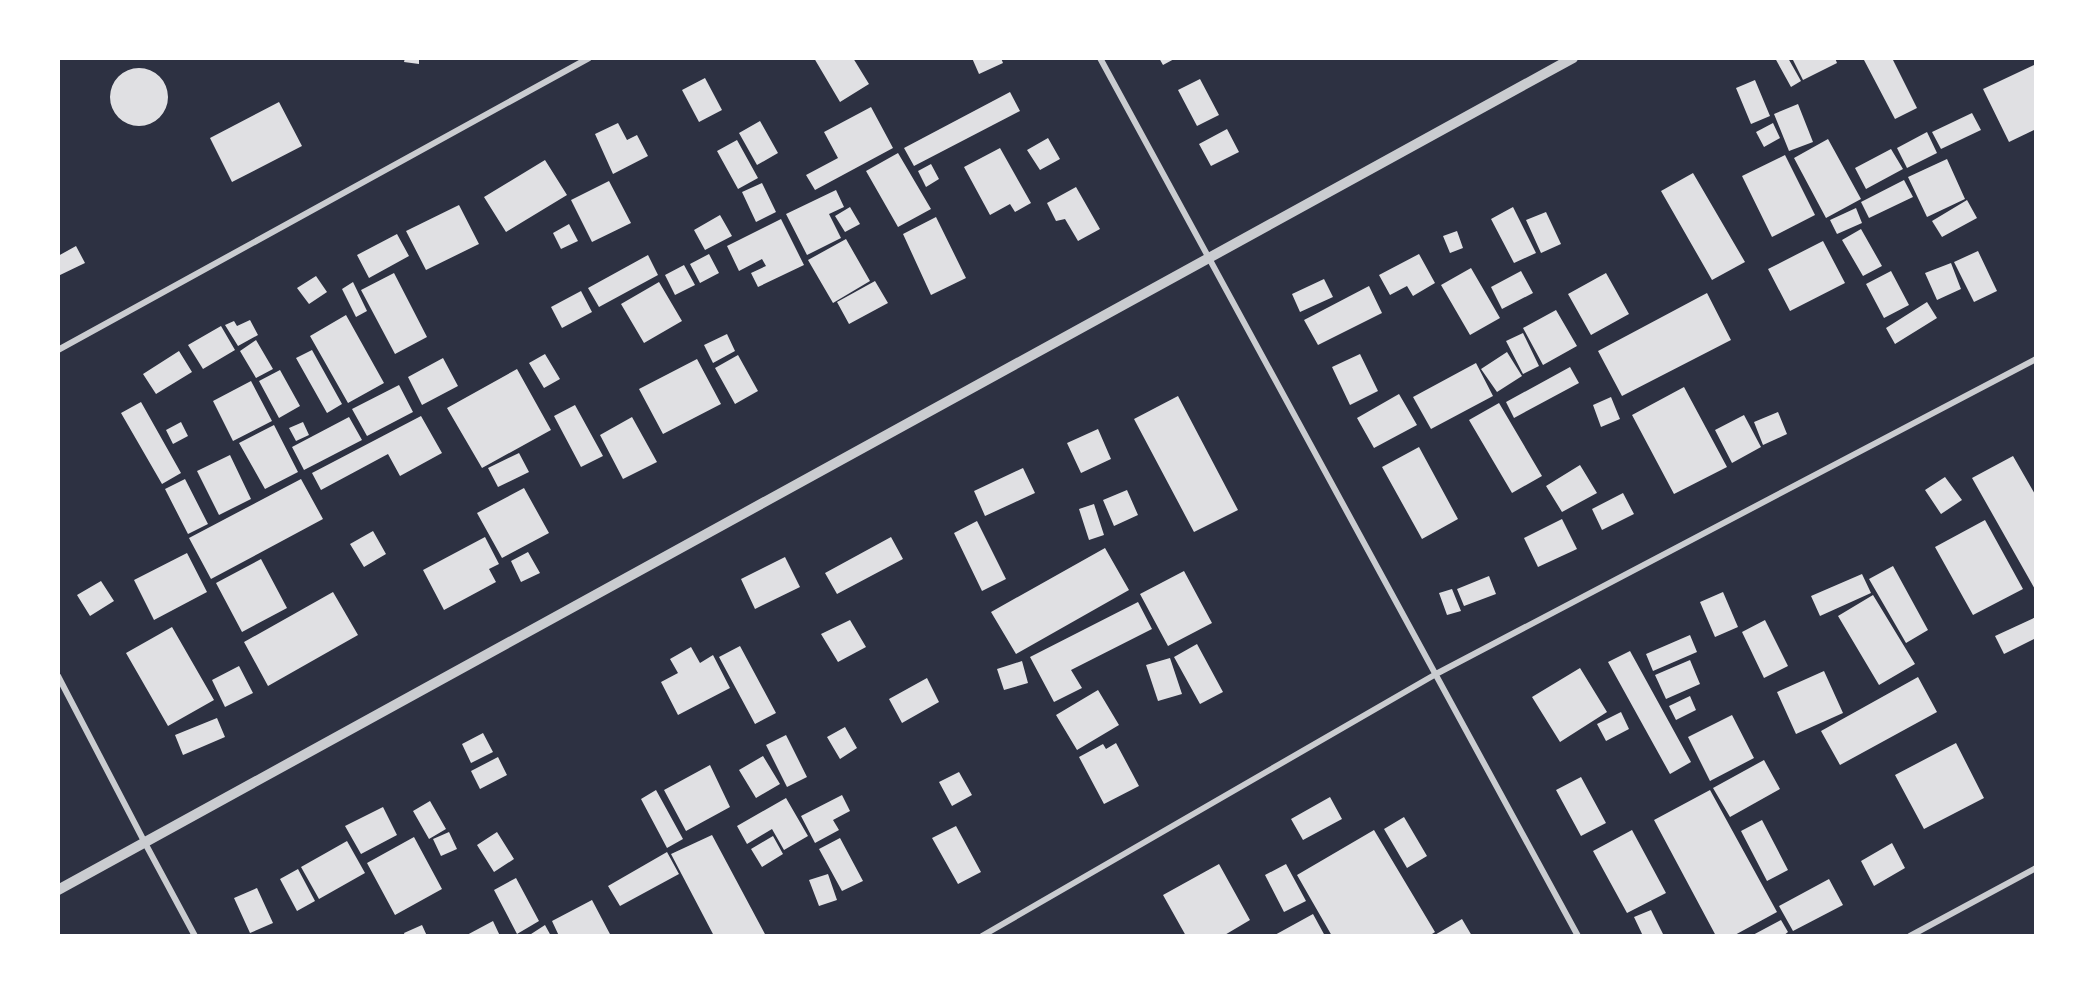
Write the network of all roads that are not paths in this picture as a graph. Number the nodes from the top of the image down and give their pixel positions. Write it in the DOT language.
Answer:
graph roads {
  1 [pos="589,58"];
  2 [pos="1100,58"];
  3 [pos="1573,58"];
  4 [pos="1209,258"];
  5 [pos="58,351"];
  6 [pos="2036,359"];
  7 [pos="1436,674"];
  8 [pos="58,676"];
  9 [pos="145,843"];
  10 [pos="2036,868"];
  11 [pos="58,890"];
  12 [pos="195,936"];
  13 [pos="982,936"];
  14 [pos="1578,936"];
  15 [pos="1910,936"];
  1 -- 5 [label="street"];
  2 -- 4 [label="street"];
  3 -- 4 [label="street"];
  4 -- 7 [label="street"];
  4 -- 9 [label="street"];
  6 -- 7 [label="street"];
  7 -- 13 [label="street"];
  7 -- 14 [label="street"];
  8 -- 9 [label="street"];
  9 -- 11 [label="street"];
  9 -- 12 [label="street"];
  10 -- 15 [label="street"];
}
